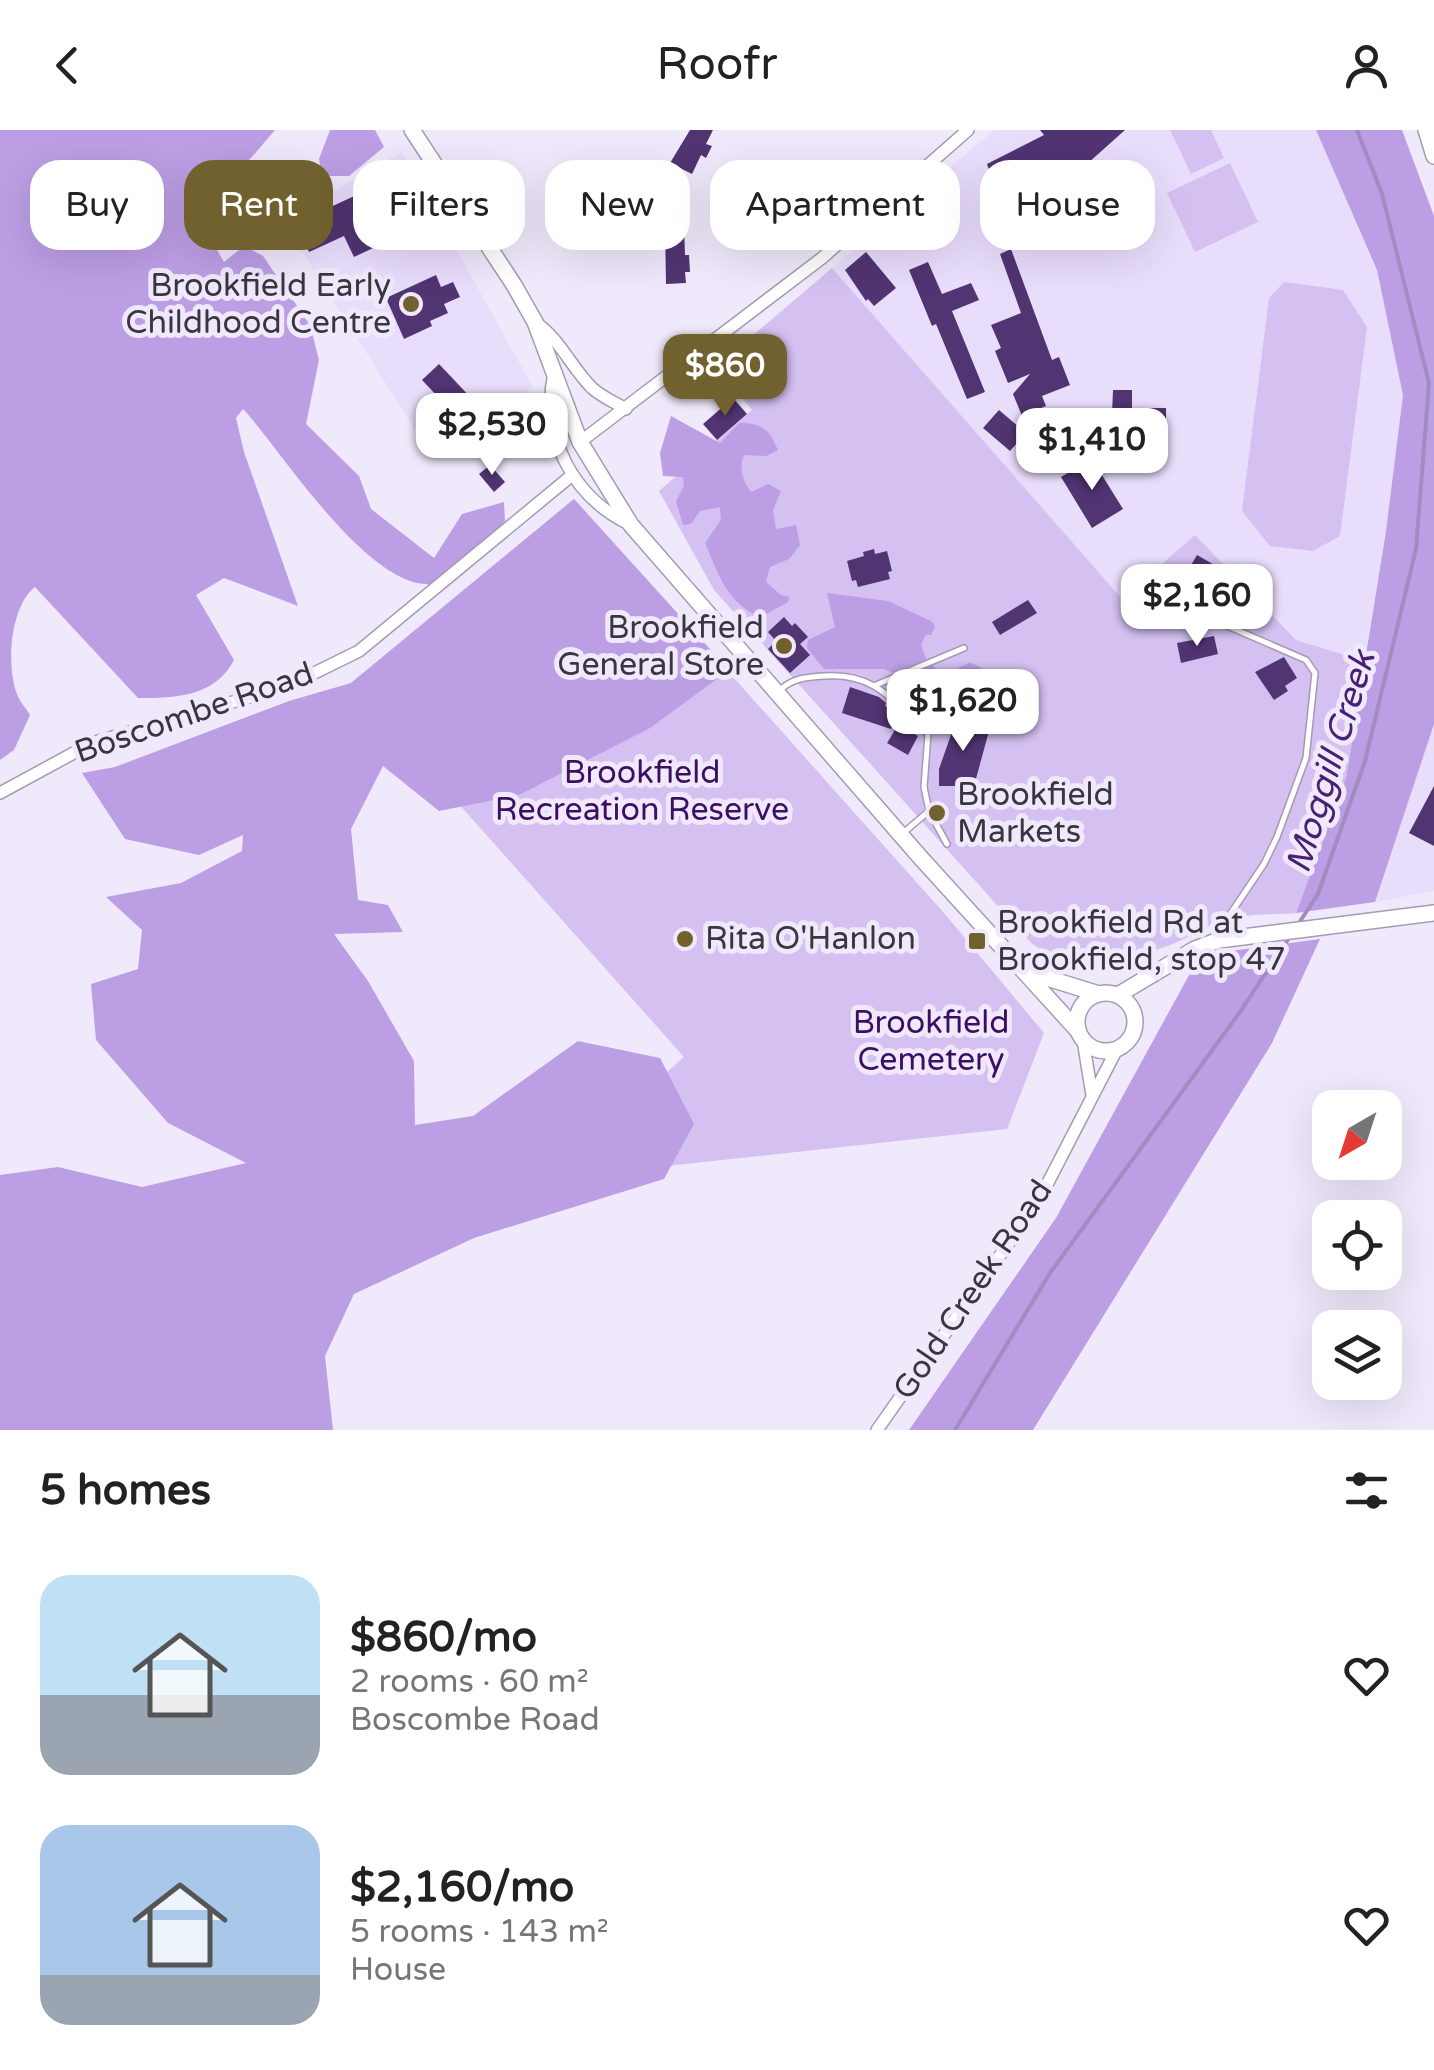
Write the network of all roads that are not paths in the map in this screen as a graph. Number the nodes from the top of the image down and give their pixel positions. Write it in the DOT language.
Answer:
graph roads {
  1 [pos="412,130"];
  2 [pos="968,130"];
  3 [pos="1426,130"];
  4 [pos="1434,156"];
  5 [pos="535,322"];
  6 [pos="554,370"];
  7 [pos="626,408"];
  8 [pos="580,442"];
  9 [pos="571,476"];
  10 [pos="631,525"];
  11 [pos="1224,624"];
  12 [pos="964,648"];
  13 [pos="876,684"];
  14 [pos="777,693"];
  15 [pos="0,793"];
  16 [pos="929,810"];
  17 [pos="901,835"];
  18 [pos="947,844"];
  19 [pos="1434,912"];
  20 [pos="1229,938"];
  21 [pos="1016,961"];
  22 [pos="1159,974"];
  23 [pos="1099,994"];
  24 [pos="1118,996"];
  25 [pos="1132,1009"];
  26 [pos="1080,1035"];
  27 [pos="1117,1049"];
  28 [pos="1092,1095"];
  29 [pos="877,1430"];
  1 -- 5 [label="main road"];
  2 -- 7 [label="street"];
  3 -- 4 [label="main road"];
  5 -- 6 [label="main road"];
  5 -- 7 [label="street"];
  6 -- 8 [label="main road"];
  6 -- 9 [label="street"];
  7 -- 8 [label="street"];
  8 -- 10 [label="main road"];
  9 -- 10 [label="street"];
  9 -- 15 [label="street, Boscombe Road"];
  10 -- 14 [label="main road"];
  11 -- 20 [label="lane"];
  12 -- 13 [label="lane"];
  13 -- 14 [label="lane"];
  13 -- 16 [label="lane"];
  14 -- 17 [label="main road"];
  16 -- 17 [label="lane"];
  16 -- 18 [label="lane"];
  17 -- 21 [label="main road"];
  19 -- 20 [label="main road"];
  20 -- 22 [label="main road"];
  21 -- 23 [label="main road"];
  21 -- 26 [label="main road"];
  22 -- 24 [label="main road"];
  22 -- 25 [label="main road"];
  23 -- 24 [label="main road"];
  23 -- 26 [label="main road"];
  24 -- 25 [label="main road"];
  25 -- 27 [label="main road"];
  26 -- 27 [label="main road"];
  26 -- 28 [label="street"];
  27 -- 28 [label="street, Gold Creek Road"];
  28 -- 29 [label="street, Gold Creek Road"];
}
